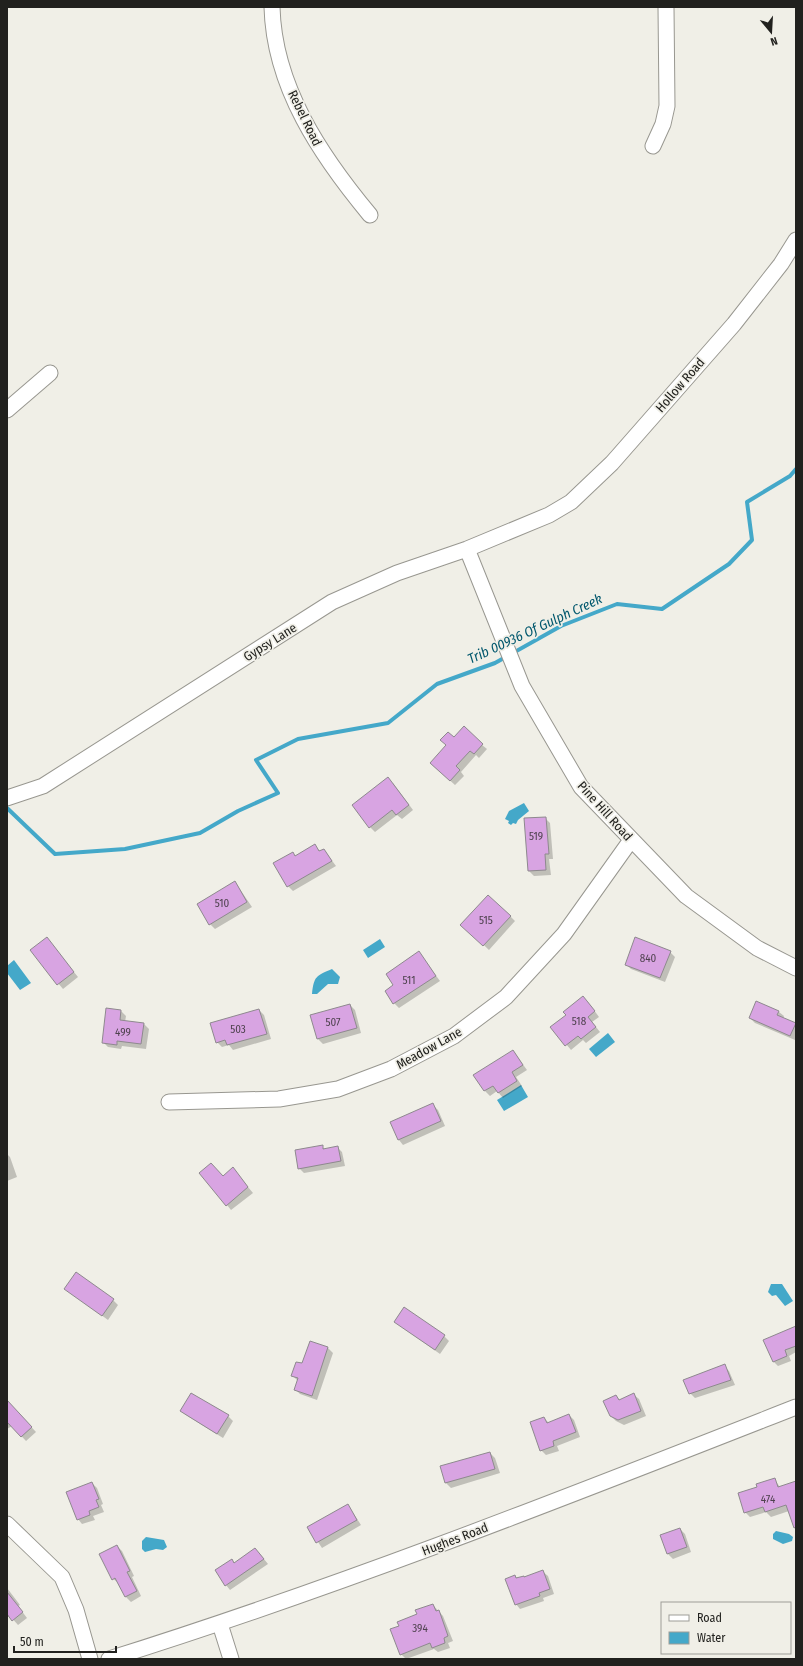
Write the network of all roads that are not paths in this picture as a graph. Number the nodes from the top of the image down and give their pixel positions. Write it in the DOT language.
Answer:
graph roads {
  1 [pos="272,7"];
  2 [pos="666,7"];
  3 [pos="653,146"];
  4 [pos="370,215"];
  5 [pos="796,240"];
  6 [pos="50,373"];
  7 [pos="7,410"];
  8 [pos="549,515"];
  9 [pos="467,549"];
  10 [pos="7,798"];
  11 [pos="631,840"];
  12 [pos="796,968"];
  13 [pos="169,1102"];
  14 [pos="796,1407"];
  15 [pos="7,1524"];
  16 [pos="220,1624"];
  17 [pos="90,1659"];
  18 [pos="109,1659"];
  19 [pos="231,1659"];
  1 -- 4 [label="street, Rebel Road"];
  2 -- 3 [label="street"];
  5 -- 8 [label="street, Hollow Road"];
  6 -- 7 [label="street"];
  8 -- 9 [label="street, Gypsy Lane"];
  9 -- 10 [label="street, Gypsy Lane"];
  9 -- 11 [label="street, Pine Hill Road"];
  11 -- 12 [label="street, Pine Hill Road"];
  11 -- 13 [label="street, Meadow Lane"];
  14 -- 16 [label="street, Hughes Road"];
  15 -- 17 [label="street"];
  16 -- 18 [label="street, Hughes Road"];
  16 -- 19 [label="street"];
}
